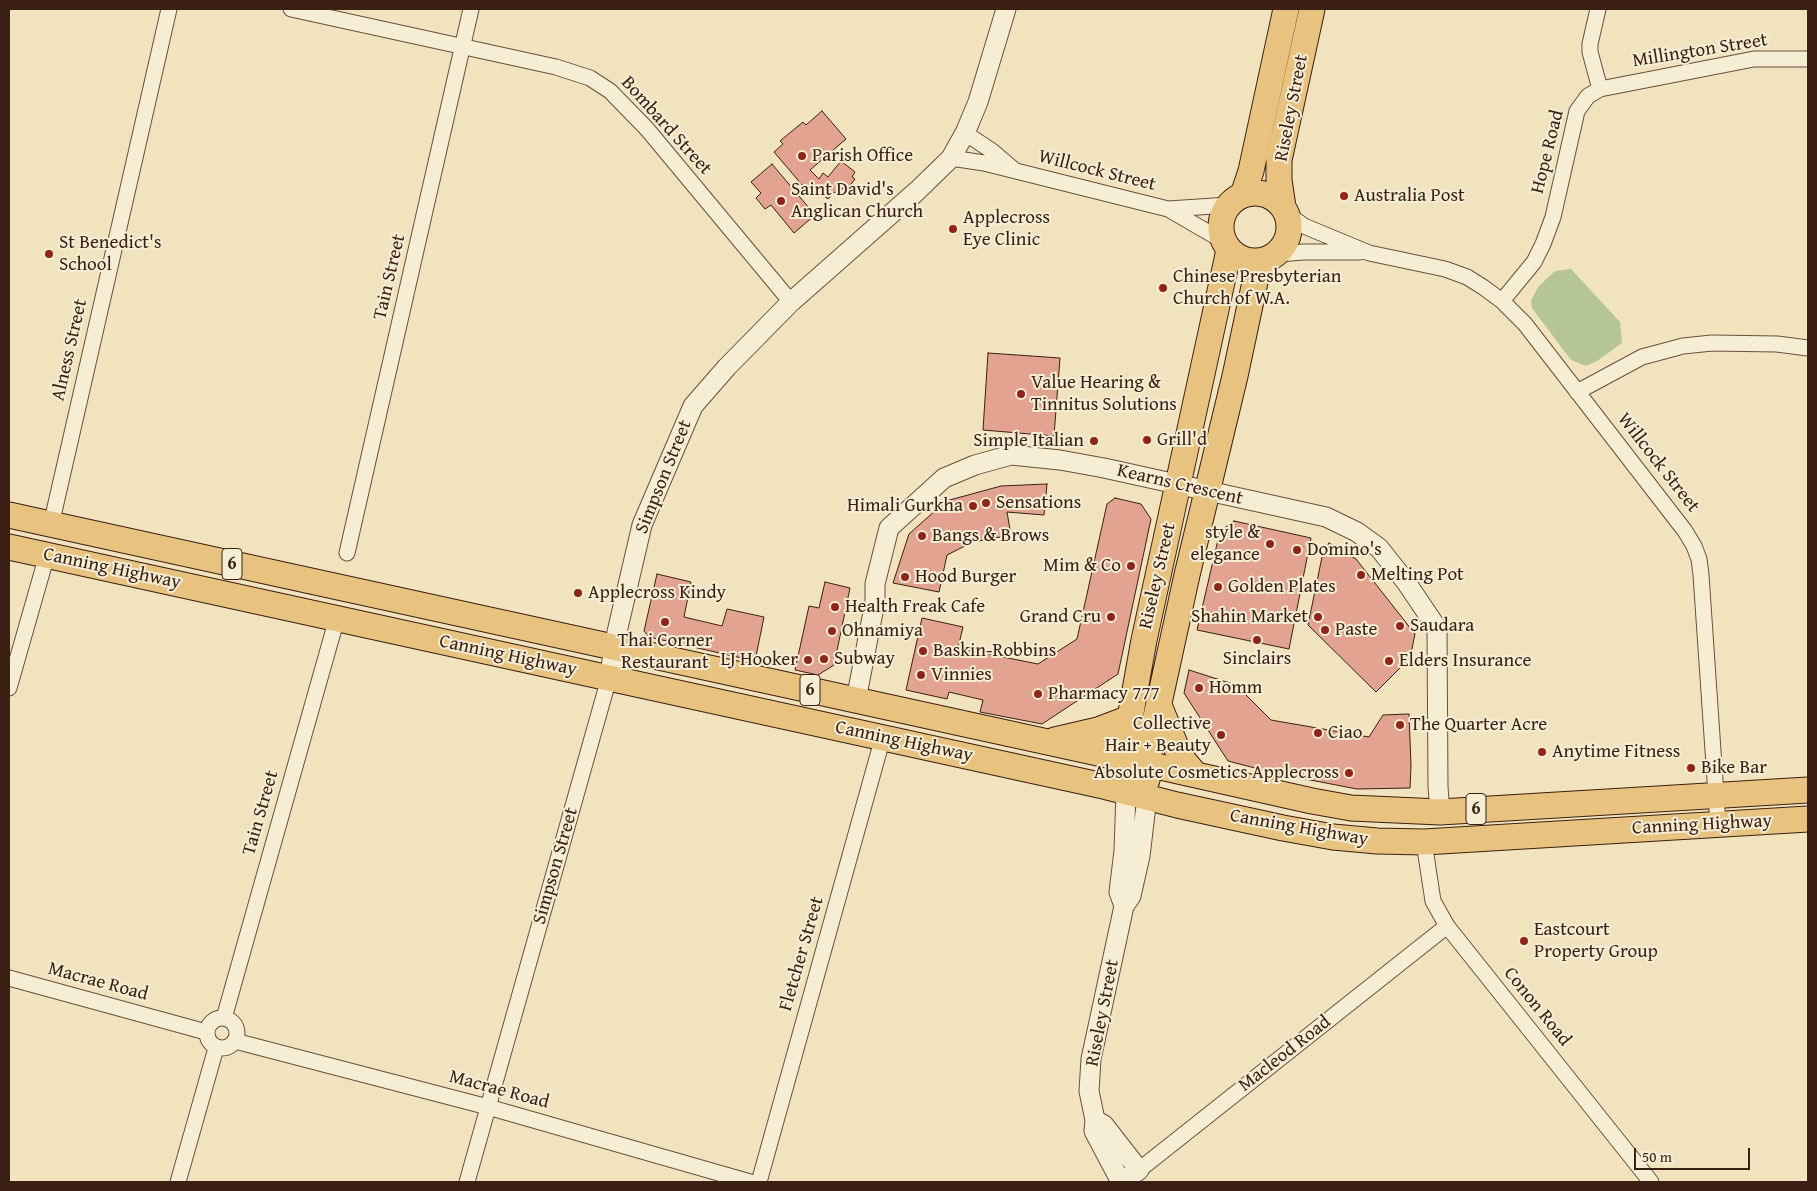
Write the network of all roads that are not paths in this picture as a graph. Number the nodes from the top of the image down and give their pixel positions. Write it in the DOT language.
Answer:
graph roads {
  1 [pos="170,9"];
  2 [pos="290,9"];
  3 [pos="471,9"];
  4 [pos="1006,9"];
  5 [pos="1286,9"];
  6 [pos="1312,9"];
  7 [pos="1598,9"];
  8 [pos="464,47"];
  9 [pos="1808,59"];
  10 [pos="1600,89"];
  11 [pos="965,133"];
  12 [pos="951,158"];
  13 [pos="1017,172"];
  14 [pos="1236,200"];
  15 [pos="1168,209"];
  16 [pos="1285,210"];
  17 [pos="1227,246"];
  18 [pos="1369,252"];
  19 [pos="1273,257"];
  20 [pos="1502,301"];
  21 [pos="791,302"];
  22 [pos="1808,348"];
  23 [pos="1577,392"];
  24 [pos="1179,485"];
  25 [pos="1207,492"];
  26 [pos="9,515"];
  27 [pos="51,525"];
  28 [pos="9,547"];
  29 [pos="347,553"];
  30 [pos="47,555"];
  31 [pos="336,618"];
  32 [pos="614,647"];
  33 [pos="609,678"];
  34 [pos="9,688"];
  35 [pos="856,700"];
  36 [pos="1159,705"];
  37 [pos="1130,718"];
  38 [pos="883,737"];
  39 [pos="1048,742"];
  40 [pos="1138,762"];
  41 [pos="1195,774"];
  42 [pos="1808,790"];
  43 [pos="1136,794"];
  44 [pos="1716,795"];
  45 [pos="1440,812"];
  46 [pos="1808,819"];
  47 [pos="1718,824"];
  48 [pos="1424,842"];
  49 [pos="1447,926"];
  50 [pos="9,978"];
  51 [pos="224,1018"];
  52 [pos="206,1032"];
  53 [pos="235,1041"];
  54 [pos="216,1048"];
  55 [pos="488,1107"];
  56 [pos="1094,1120"];
  57 [pos="1139,1170"];
  58 [pos="178,1182"];
  59 [pos="467,1182"];
  60 [pos="750,1182"];
  61 [pos="759,1182"];
  62 [pos="1122,1182"];
  63 [pos="1651,1182"];
  1 -- 27 [label="street, Alness Street"];
  2 -- 8 [label="street, Bombard Street"];
  3 -- 8 [label="street, Tain Street"];
  4 -- 11 [label="street, Simpson Street"];
  5 -- 14 [label="highway, Riseley Street"];
  6 -- 16 [label="highway, Riseley Street"];
  7 -- 10 [label="street"];
  8 -- 21 [label="street, Bombard Street"];
  8 -- 29 [label="street, Tain Street"];
  9 -- 10 [label="street, Millington Street"];
  10 -- 20 [label="street, Hope Road"];
  11 -- 12 [label="street, Simpson Street"];
  11 -- 13 [label="street, Willcock Street"];
  12 -- 13 [label="street, Willcock Street"];
  12 -- 21 [label="street, Simpson Street"];
  13 -- 15 [label="street, Willcock Street"];
  14 -- 15 [label="street, Willcock Street"];
  14 -- 16 [label="highway"];
  14 -- 17 [label="highway, Riseley Street"];
  15 -- 17 [label="street, Willcock Street"];
  16 -- 18 [label="street, Willcock Street"];
  16 -- 19 [label="highway, Riseley Street"];
  17 -- 19 [label="highway"];
  17 -- 24 [label="highway, Riseley Street"];
  18 -- 19 [label="street, Willcock Street"];
  18 -- 20 [label="street, Willcock Street"];
  19 -- 25 [label="highway, Riseley Street"];
  20 -- 23 [label="street, Willcock Street"];
  21 -- 32 [label="street, Simpson Street"];
  22 -- 23 [label="street"];
  23 -- 44 [label="street, Willcock Street"];
  24 -- 25 [label="street, Kearns Crescent"];
  24 -- 35 [label="street, Kearns Crescent"];
  24 -- 37 [label="highway, Riseley Street"];
  25 -- 36 [label="highway, Riseley Street"];
  25 -- 45 [label="street, Kearns Crescent"];
  26 -- 27 [label="highway, Canning Highway / 6"];
  27 -- 32 [label="highway, Canning Highway / 6"];
  28 -- 30 [label="highway, Canning Highway / 6"];
  30 -- 31 [label="highway, Canning Highway / 6"];
  30 -- 34 [label="street"];
  31 -- 33 [label="highway, Canning Highway / 6"];
  31 -- 51 [label="street, Tain Street"];
  32 -- 33 [label="street, Simpson Street"];
  32 -- 35 [label="highway, Canning Highway / 6"];
  33 -- 38 [label="highway, Canning Highway / 6"];
  33 -- 55 [label="street, Simpson Street"];
  35 -- 39 [label="highway, Canning Highway / 6"];
  36 -- 40 [label="highway, Riseley Street"];
  36 -- 41 [label="highway"];
  37 -- 39 [label="highway"];
  37 -- 40 [label="highway, Riseley Street"];
  38 -- 43 [label="highway, Canning Highway / 6"];
  38 -- 61 [label="street, Fletcher Street"];
  39 -- 40 [label="highway, Canning Highway / 6"];
  40 -- 41 [label="highway, Canning Highway / 6"];
  40 -- 43 [label="highway, Riseley Street"];
  41 -- 45 [label="highway, Canning Highway / 6"];
  42 -- 44 [label="highway, Canning Highway / 6"];
  43 -- 48 [label="highway, Canning Highway / 6"];
  43 -- 56 [label="street, Riseley Street"];
  44 -- 45 [label="highway, Canning Highway / 6"];
  44 -- 47 [label="street, Willcock Street"];
  46 -- 47 [label="highway, Canning Highway / 6"];
  47 -- 48 [label="highway, Canning Highway / 6"];
  48 -- 49 [label="street, Conon Road"];
  49 -- 57 [label="street, Macleod Road"];
  49 -- 63 [label="street, Conon Road"];
  50 -- 52 [label="street, Macrae Road"];
  51 -- 52 [label="street"];
  51 -- 53 [label="street"];
  52 -- 54 [label="street"];
  53 -- 54 [label="street"];
  53 -- 55 [label="street, Macrae Road"];
  54 -- 58 [label="street"];
  55 -- 59 [label="street, Simpson Street"];
  55 -- 60 [label="street, Macrae Road"];
  56 -- 57 [label="street"];
  56 -- 62 [label="street, Riseley Street"];
  57 -- 62 [label="street, Macleod Road"];
}
